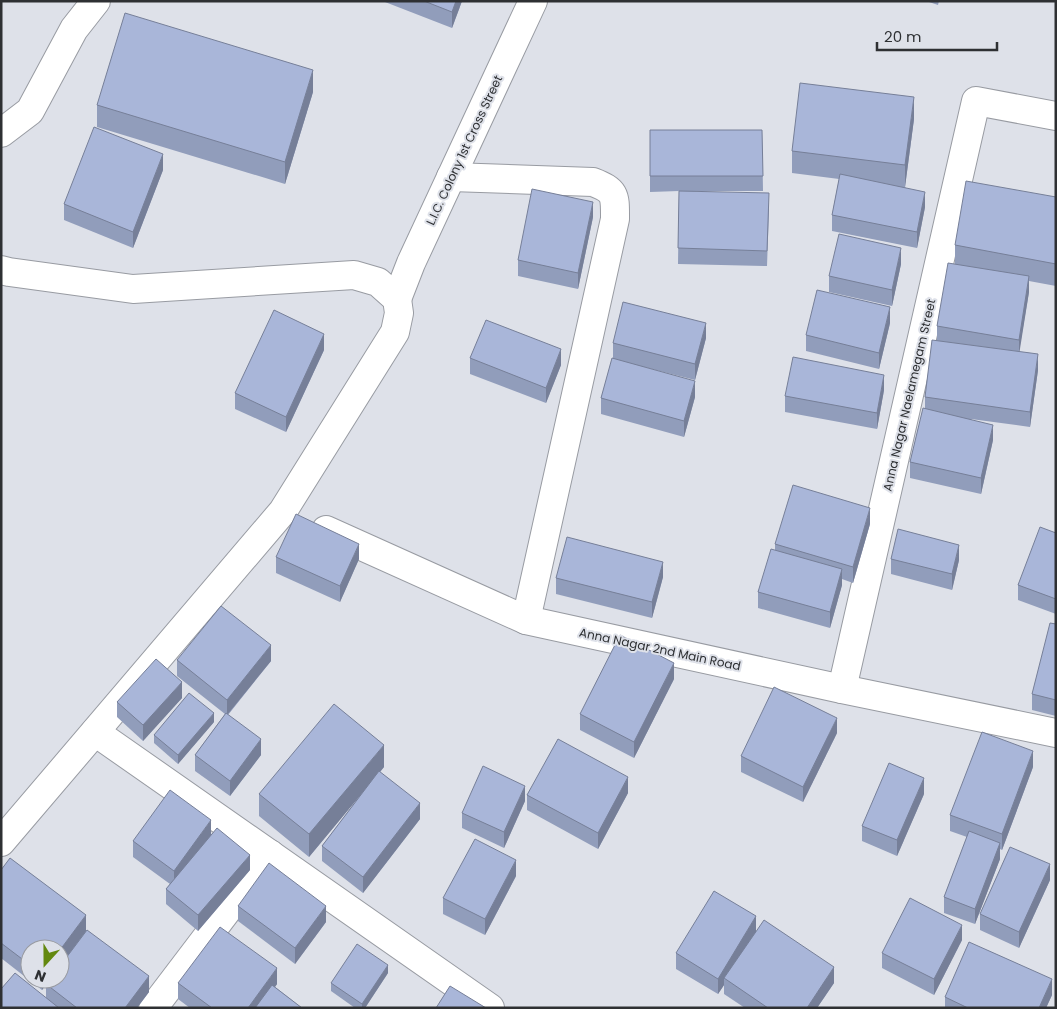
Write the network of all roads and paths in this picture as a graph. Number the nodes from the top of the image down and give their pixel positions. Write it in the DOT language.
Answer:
graph roads {
  1 [pos="96,1"];
  2 [pos="533,1"];
  3 [pos="1056,116"];
  4 [pos="1,133"];
  5 [pos="451,177"];
  6 [pos="1,270"];
  7 [pos="398,299"];
  8 [pos="283,511"];
  9 [pos="526,620"];
  10 [pos="842,689"];
  11 [pos="95,732"];
  12 [pos="1056,733"];
  13 [pos="1,842"];
  14 [pos="270,854"];
  15 [pos="153,1008"];
  16 [pos="490,1008"];
  1 -- 4 [label="street"];
  2 -- 5 [label="street, L.I.C. Colony 1st Cross Street"];
  3 -- 10 [label="street, Anna Nagar Naelamegam Street"];
  5 -- 7 [label="street, L.I.C. Colony 1st Cross Street"];
  5 -- 9 [label="street"];
  6 -- 7 [label="street"];
  7 -- 8 [label="street, L.I.C. Colony 1st Cross Street"];
  8 -- 9 [label="street, Anna Nagar 2nd Main Road"];
  8 -- 11 [label="street, L.I.C. Colony 1st Cross Street"];
  9 -- 10 [label="street, Anna Nagar 2nd Main Road"];
  10 -- 12 [label="street, Anna Nagar 2nd Main Road"];
  11 -- 13 [label="street, L.I.C. Colony 1st Cross Street"];
  11 -- 14 [label="street"];
  14 -- 15 [label="street"];
  14 -- 16 [label="street"];
}
